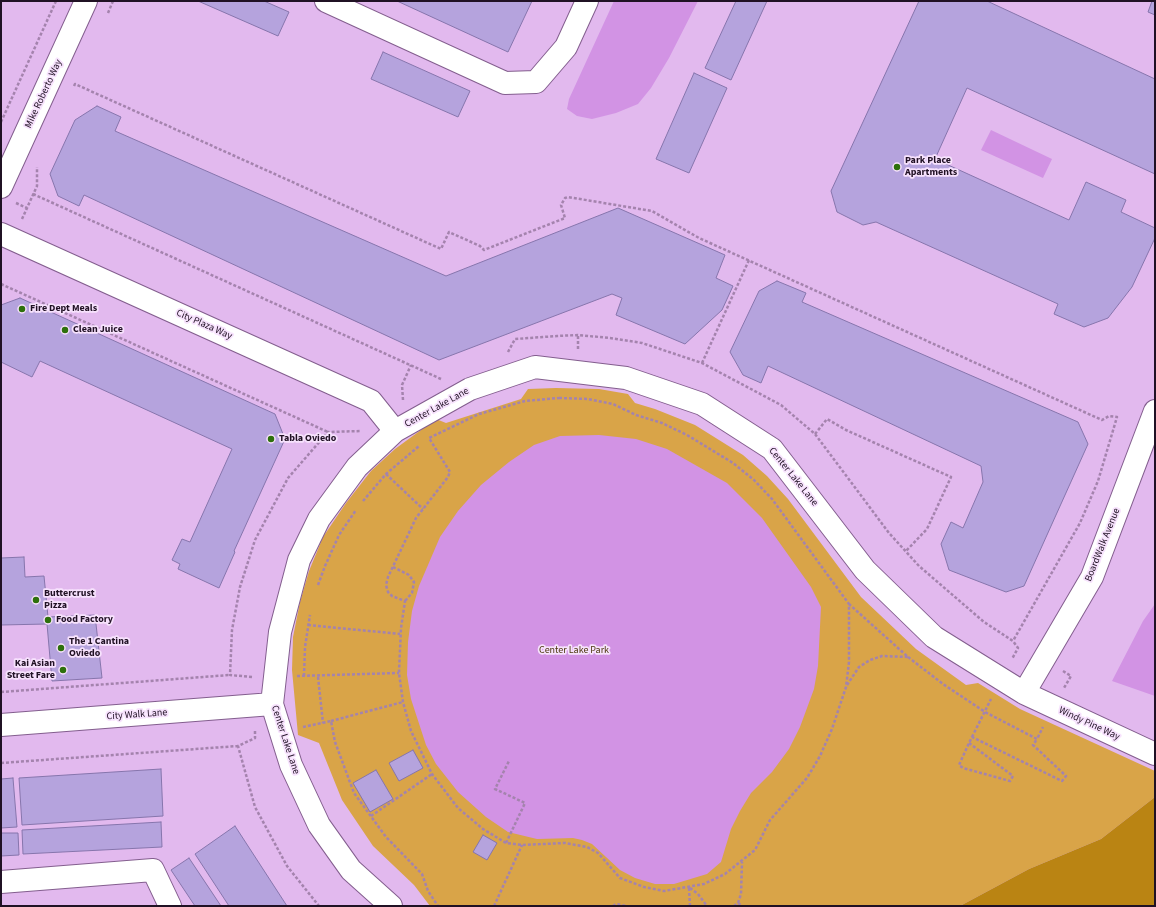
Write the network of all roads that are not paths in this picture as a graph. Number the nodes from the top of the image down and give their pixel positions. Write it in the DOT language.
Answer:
graph roads {
  1 [pos="86,1"];
  2 [pos="326,1"];
  3 [pos="587,1"];
  4 [pos="1,187"];
  5 [pos="1,234"];
  6 [pos="1155,411"];
  7 [pos="395,431"];
  8 [pos="1024,693"];
  9 [pos="262,705"];
  10 [pos="1,725"];
  11 [pos="1155,754"];
  12 [pos="1,882"];
  13 [pos="381,903"];
  14 [pos="170,906"];
  1 -- 4 [label="street, Mike Roberto Way"];
  2 -- 3 [label="street"];
  5 -- 7 [label="street, City Plaza Way"];
  6 -- 8 [label="street, BoardWalk Avenue"];
  7 -- 8 [label="street, Center Lake Lane"];
  7 -- 9 [label="street, Center Lake Lane"];
  8 -- 11 [label="street, Windy Pine Way"];
  9 -- 10 [label="street, City Walk Lane"];
  9 -- 13 [label="street, Center Lake Lane"];
  12 -- 14 [label="street"];
}
